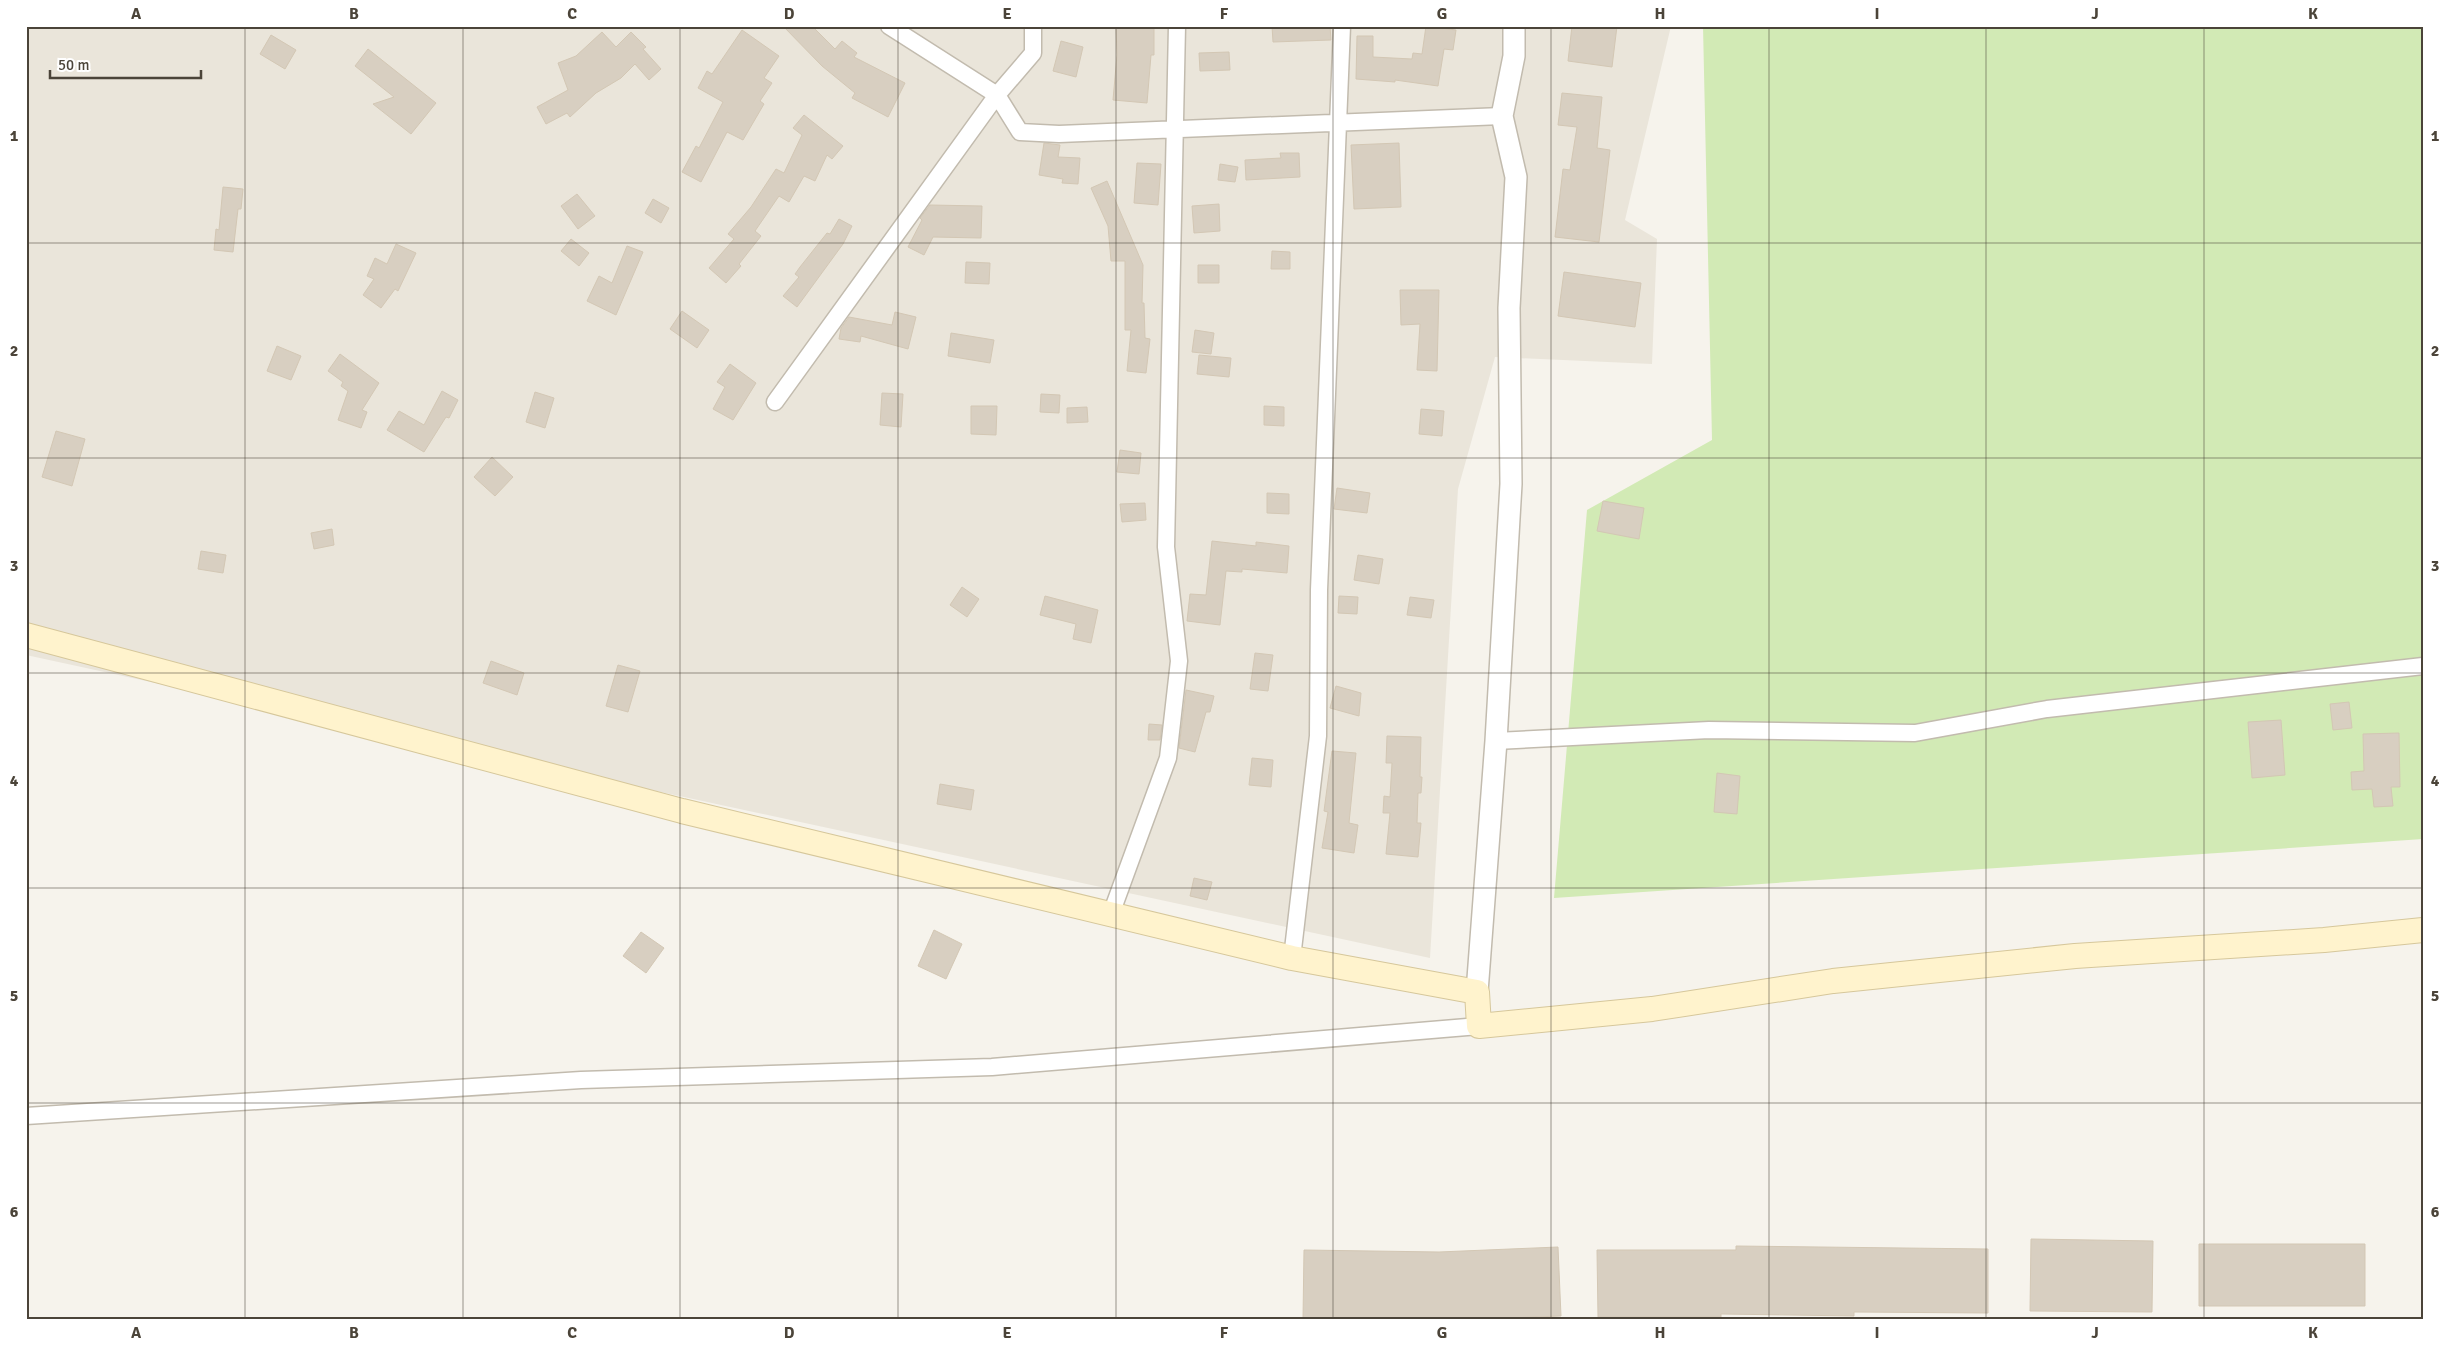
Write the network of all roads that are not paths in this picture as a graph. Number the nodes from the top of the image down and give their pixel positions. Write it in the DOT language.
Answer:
graph roads {
  1 [pos="889,26"];
  2 [pos="1033,26"];
  3 [pos="1177,26"];
  4 [pos="1342,26"];
  5 [pos="1514,26"];
  6 [pos="997,95"];
  7 [pos="1502,116"];
  8 [pos="1338,122"];
  9 [pos="1175,129"];
  10 [pos="775,402"];
  11 [pos="26,635"];
  12 [pos="2423,666"];
  13 [pos="1496,741"];
  14 [pos="1111,914"];
  15 [pos="2423,930"];
  16 [pos="1292,958"];
  17 [pos="1477,992"];
  18 [pos="1479,1026"];
  19 [pos="26,1116"];
  1 -- 6 [label="street"];
  2 -- 6 [label="street"];
  3 -- 9 [label="street"];
  4 -- 8 [label="street"];
  5 -- 7 [label="street"];
  6 -- 9 [label="street"];
  6 -- 10 [label="street"];
  7 -- 8 [label="street"];
  7 -- 13 [label="street"];
  8 -- 9 [label="street"];
  8 -- 16 [label="street"];
  9 -- 14 [label="street"];
  11 -- 14 [label="main road"];
  12 -- 13 [label="street"];
  13 -- 17 [label="street"];
  14 -- 16 [label="main road"];
  15 -- 18 [label="main road"];
  16 -- 17 [label="main road"];
  17 -- 18 [label="main road"];
  18 -- 19 [label="street"];
}
